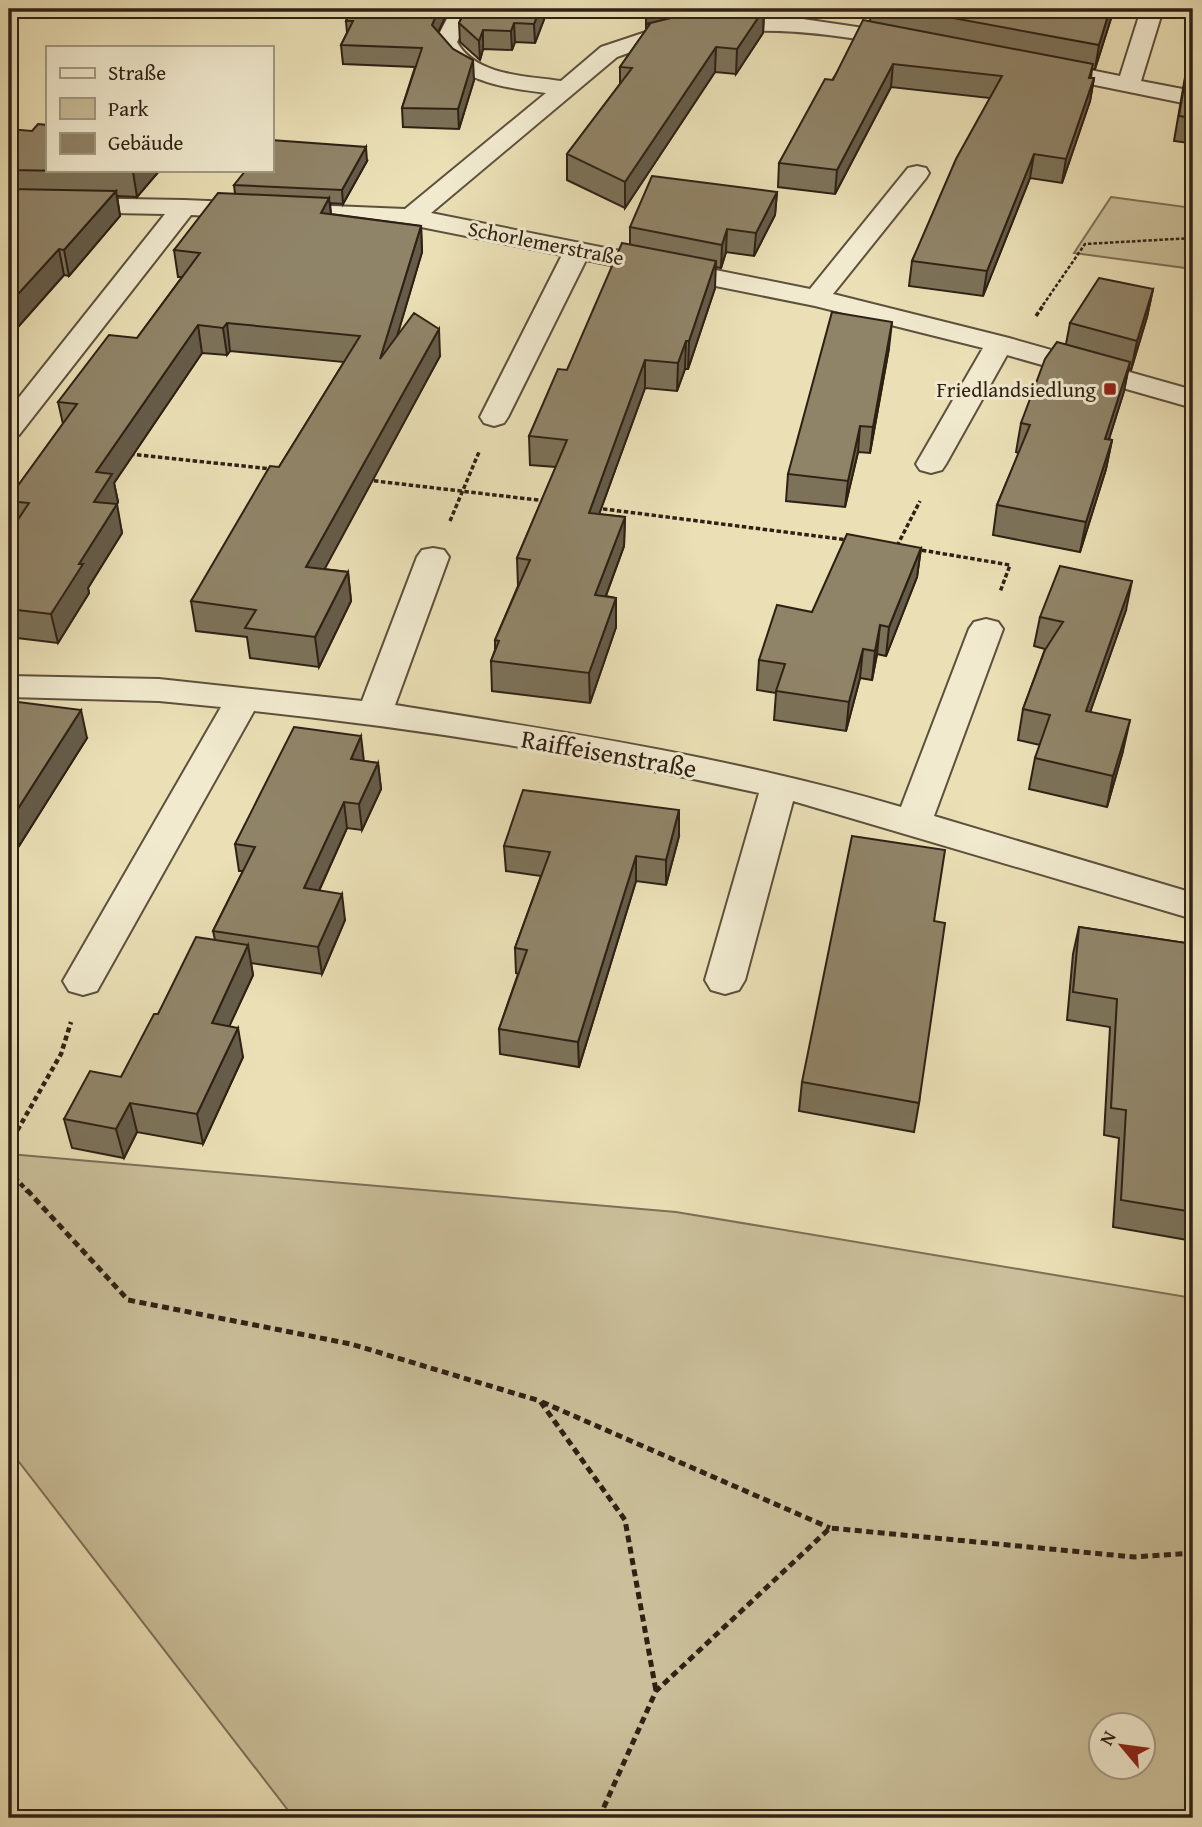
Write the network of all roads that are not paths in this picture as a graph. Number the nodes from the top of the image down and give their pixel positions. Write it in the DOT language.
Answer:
graph roads {
  1 [pos="462,9"];
  2 [pos="1150,16"];
  3 [pos="930,45"];
  4 [pos="1019,62"];
  5 [pos="1129,84"];
  6 [pos="563,88"];
  7 [pos="1193,98"];
  8 [pos="917,173"];
  9 [pos="9,204"];
  10 [pos="184,207"];
  11 [pos="411,217"];
  12 [pos="578,249"];
  13 [pos="816,298"];
  14 [pos="1007,346"];
  15 [pos="1193,399"];
  16 [pos="494,417"];
  17 [pos="9,429"];
  18 [pos="931,464"];
  19 [pos="433,557"];
  20 [pos="986,629"];
  21 [pos="9,685"];
  22 [pos="243,699"];
  23 [pos="374,713"];
  24 [pos="779,786"];
  25 [pos="913,822"];
  26 [pos="1193,906"];
  27 [pos="725,980"];
  28 [pos="83,981"];
  1 -- 6 [label="street"];
  2 -- 5 [label="street"];
  3 -- 6 [label="street"];
  4 -- 5 [label="street"];
  5 -- 7 [label="street"];
  6 -- 11 [label="street"];
  8 -- 13 [label="street"];
  9 -- 10 [label="street, Schorlemerstraße"];
  10 -- 11 [label="street, Schorlemerstraße"];
  10 -- 17 [label="street"];
  11 -- 12 [label="street, Schorlemerstraße"];
  12 -- 13 [label="street, Schorlemerstraße"];
  12 -- 16 [label="street"];
  13 -- 14 [label="street, Schorlemerstraße"];
  14 -- 15 [label="street, Schorlemerstraße"];
  14 -- 18 [label="street"];
  19 -- 23 [label="street"];
  20 -- 25 [label="street"];
  21 -- 22 [label="street, Raiffeisenstraße"];
  22 -- 23 [label="street, Raiffeisenstraße"];
  22 -- 28 [label="street"];
  23 -- 24 [label="street, Raiffeisenstraße"];
  24 -- 25 [label="street, Raiffeisenstraße"];
  24 -- 27 [label="street"];
  25 -- 26 [label="street, Raiffeisenstraße"];
}
